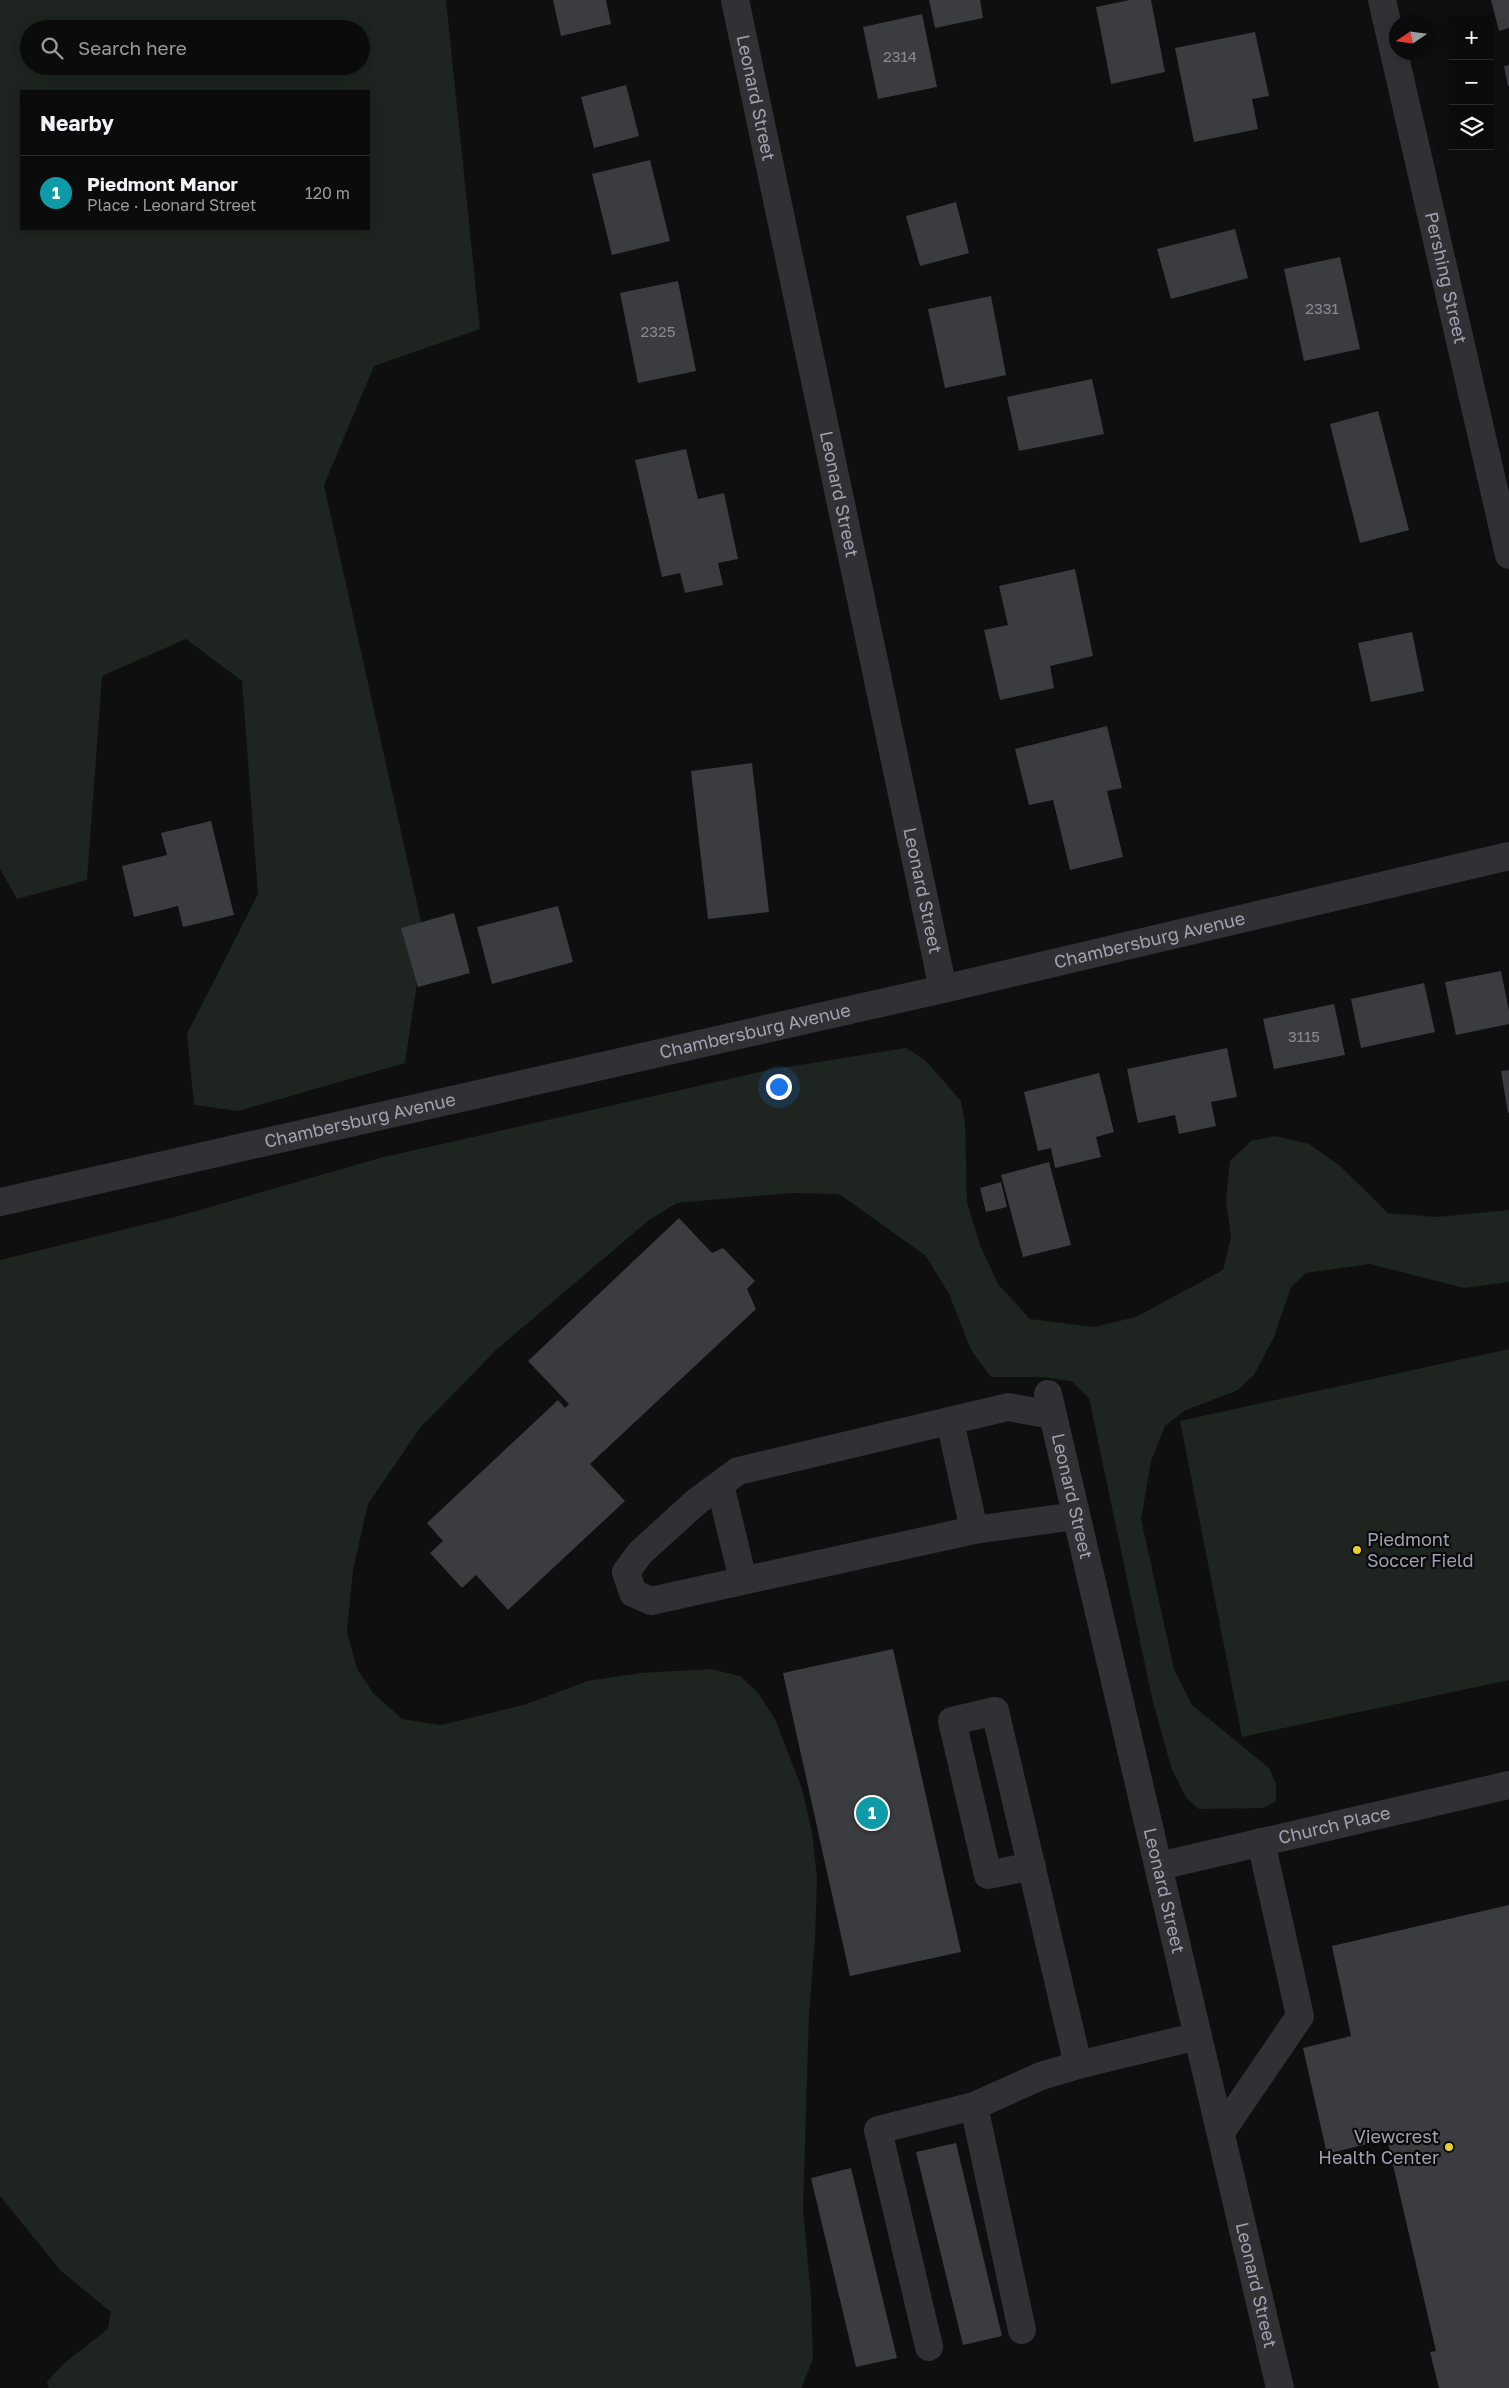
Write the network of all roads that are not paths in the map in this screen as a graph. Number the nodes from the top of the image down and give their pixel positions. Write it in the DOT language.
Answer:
graph roads {
  1 [pos="735,0"];
  2 [pos="1382,0"];
  3 [pos="1509,555"];
  4 [pos="1509,856"];
  5 [pos="943,989"];
  6 [pos="0,1202"];
  7 [pos="950,1421"];
  8 [pos="720,1485"];
  9 [pos="1076,1516"];
  10 [pos="974,1530"];
  11 [pos="742,1580"];
  12 [pos="1509,1785"];
  13 [pos="1261,1842"];
  14 [pos="1032,1866"];
  15 [pos="1159,1866"];
  16 [pos="1198,2036"];
  17 [pos="1078,2065"];
  18 [pos="974,2106"];
  19 [pos="1221,2132"];
  20 [pos="1022,2330"];
  21 [pos="929,2347"];
  22 [pos="1280,2388"];
  1 -- 5 [label="street, Leonard Street"];
  2 -- 3 [label="street, Pershing Street"];
  4 -- 5 [label="street, Chambersburg Avenue"];
  5 -- 6 [label="street, Chambersburg Avenue"];
  7 -- 8 [label="street"];
  7 -- 9 [label="street, Leonard Street"];
  7 -- 10 [label="street"];
  8 -- 11 [label="street"];
  8 -- 11 [label="street"];
  9 -- 10 [label="street"];
  9 -- 15 [label="street, Leonard Street"];
  10 -- 11 [label="street"];
  12 -- 13 [label="street, Church Place"];
  13 -- 15 [label="street, Church Place"];
  13 -- 19 [label="street"];
  14 -- 14 [label="street"];
  14 -- 17 [label="street"];
  15 -- 16 [label="street, Leonard Street"];
  16 -- 17 [label="street"];
  16 -- 19 [label="street, Leonard Street"];
  17 -- 18 [label="street"];
  18 -- 20 [label="street"];
  18 -- 21 [label="street"];
  19 -- 22 [label="street, Leonard Street"];
}
